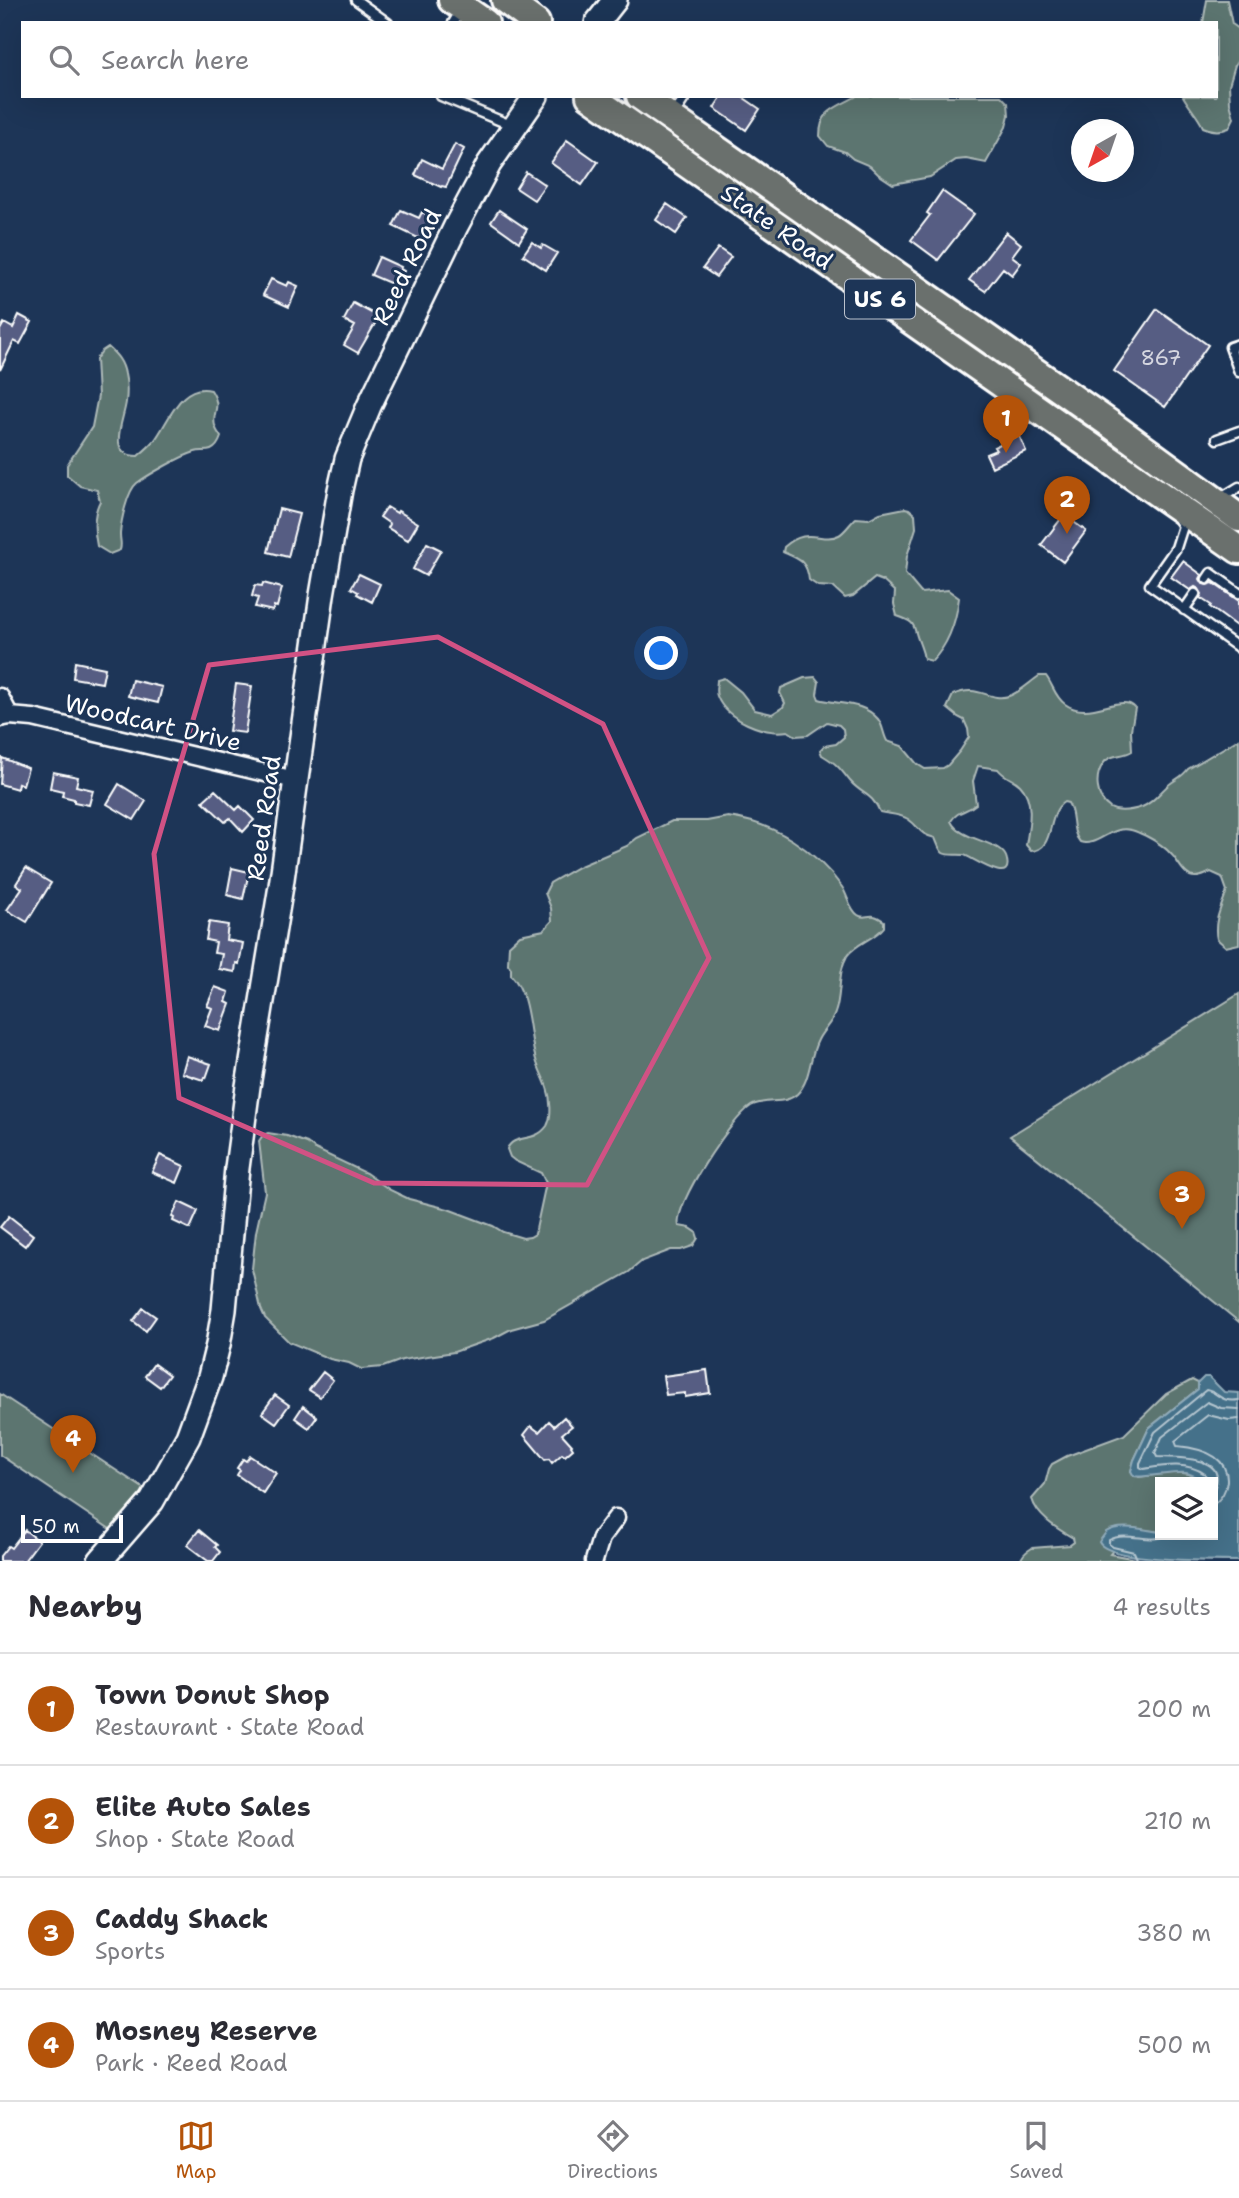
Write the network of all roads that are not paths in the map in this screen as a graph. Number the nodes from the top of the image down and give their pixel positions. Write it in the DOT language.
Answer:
graph roads {
  1 [pos="356,0"];
  2 [pos="505,0"];
  3 [pos="456,10"];
  4 [pos="385,21"];
  5 [pos="481,21"];
  6 [pos="533,21"];
  7 [pos="446,98"];
  8 [pos="535,98"];
  9 [pos="593,98"];
  10 [pos="643,98"];
  11 [pos="685,98"];
  12 [pos="671,118"];
  13 [pos="514,127"];
  14 [pos="1239,344"];
  15 [pos="1239,372"];
  16 [pos="1239,431"];
  17 [pos="1217,439"];
  18 [pos="1239,487"];
  19 [pos="1216,500"];
  20 [pos="1170,502"];
  21 [pos="1239,518"];
  22 [pos="1239,550"];
  23 [pos="1207,579"];
  24 [pos="1239,593"];
  25 [pos="1195,594"];
  26 [pos="1184,610"];
  27 [pos="1239,648"];
  28 [pos="0,697"];
  29 [pos="5,717"];
  30 [pos="295,780"];
  31 [pos="616,1518"];
  32 [pos="100,1561"];
  33 [pos="594,1561"];
  1 -- 4 [label="lane"];
  2 -- 6 [label="main road"];
  3 -- 5 [label="main road"];
  7 -- 13 [label="lane"];
  8 -- 13 [label="street, Reed Road"];
  9 -- 20 [label="main road, State Road / US 6"];
  10 -- 12 [label="main road, State Road / US 6"];
  11 -- 12 [label="lane"];
  12 -- 19 [label="main road, State Road / US 6"];
  13 -- 30 [label="street, Reed Road"];
  14 -- 15 [label="lane"];
  16 -- 17 [label="lane"];
  18 -- 19 [label="lane"];
  19 -- 21 [label="main road, State Road / US 6"];
  20 -- 22 [label="main road, State Road / US 6"];
  20 -- 26 [label="lane"];
  23 -- 24 [label="lane"];
  25 -- 26 [label="lane"];
  26 -- 27 [label="lane"];
  28 -- 29 [label="street"];
  29 -- 30 [label="street, Woodcart Drive"];
  30 -- 32 [label="street, Reed Road"];
  31 -- 33 [label="street"];
}
